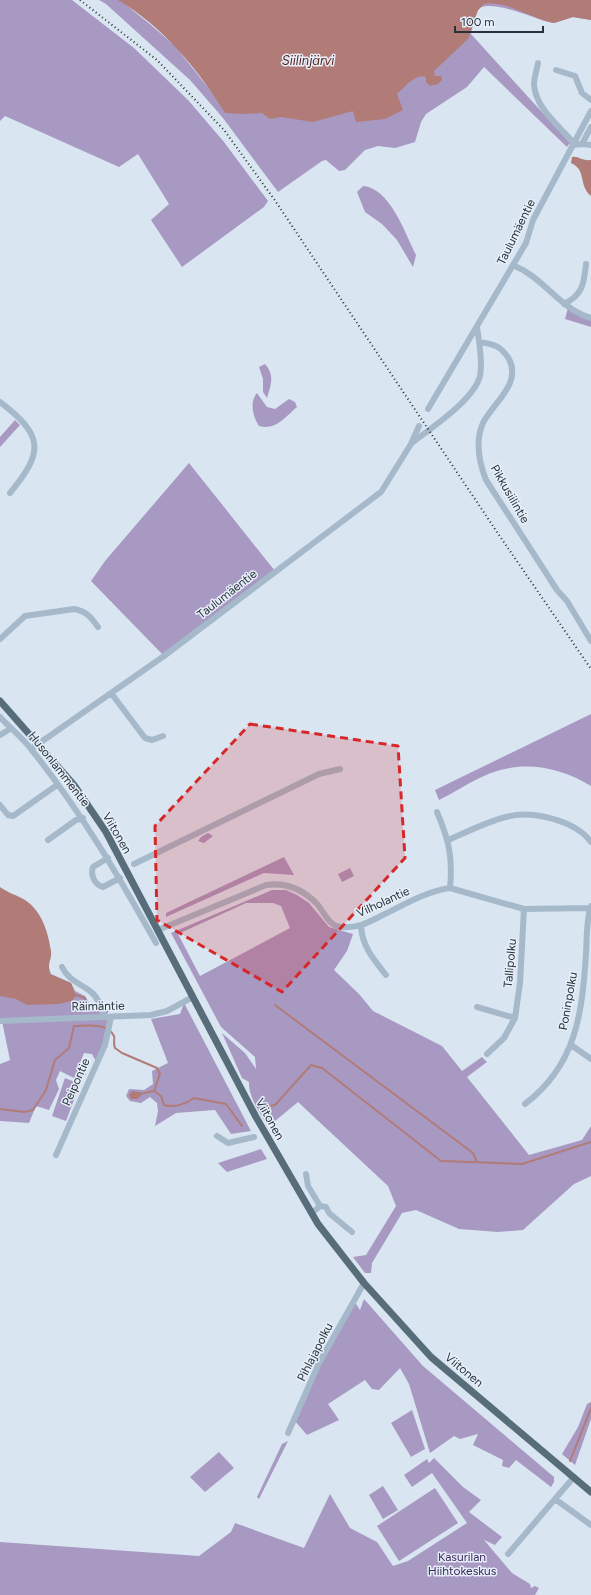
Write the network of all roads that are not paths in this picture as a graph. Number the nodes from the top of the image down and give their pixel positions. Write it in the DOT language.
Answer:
graph roads {
  1 [pos="538,63"];
  2 [pos="556,70"];
  3 [pos="591,100"];
  4 [pos="591,111"];
  5 [pos="591,127"];
  6 [pos="582,144"];
  7 [pos="591,145"];
  8 [pos="574,146"];
  9 [pos="586,264"];
  10 [pos="513,265"];
  11 [pos="564,304"];
  12 [pos="591,318"];
  13 [pos="477,327"];
  14 [pos="479,342"];
  15 [pos="0,402"];
  16 [pos="428,409"];
  17 [pos="419,426"];
  18 [pos="411,444"];
  19 [pos="10,493"];
  20 [pos="98,627"];
  21 [pos="0,639"];
  22 [pos="591,640"];
  23 [pos="111,693"];
  24 [pos="0,701"];
  25 [pos="0,717"];
  26 [pos="10,729"];
  27 [pos="0,735"];
  28 [pos="163,736"];
  29 [pos="39,743"];
  30 [pos="31,749"];
  31 [pos="340,769"];
  32 [pos="57,785"];
  33 [pos="0,805"];
  34 [pos="437,812"];
  35 [pos="83,818"];
  36 [pos="48,840"];
  37 [pos="448,840"];
  38 [pos="591,842"];
  39 [pos="108,858"];
  40 [pos="134,864"];
  41 [pos="120,878"];
  42 [pos="450,888"];
  43 [pos="590,907"];
  44 [pos="524,909"];
  45 [pos="361,926"];
  46 [pos="158,930"];
  47 [pos="156,943"];
  48 [pos="62,967"];
  49 [pos="386,975"];
  50 [pos="192,997"];
  51 [pos="477,1007"];
  52 [pos="107,1017"];
  53 [pos="515,1018"];
  54 [pos="0,1021"];
  55 [pos="571,1045"];
  56 [pos="487,1054"];
  57 [pos="591,1059"];
  58 [pos="525,1104"];
  59 [pos="217,1136"];
  60 [pos="254,1137"];
  61 [pos="56,1154"];
  62 [pos="306,1174"];
  63 [pos="320,1206"];
  64 [pos="312,1213"];
  65 [pos="352,1232"];
  66 [pos="364,1283"];
  67 [pos="288,1433"];
  68 [pos="574,1478"];
  69 [pos="591,1492"];
  70 [pos="555,1499"];
  71 [pos="591,1525"];
  72 [pos="508,1554"];
  1 -- 8 [label="street"];
  2 -- 3 [label="street"];
  4 -- 8 [label="street, Taulumäentie"];
  5 -- 6 [label="street"];
  6 -- 7 [label="street"];
  6 -- 8 [label="street"];
  8 -- 10 [label="street, Taulumäentie"];
  9 -- 11 [label="street"];
  10 -- 11 [label="street"];
  10 -- 13 [label="street, Taulumäentie"];
  11 -- 12 [label="street"];
  13 -- 14 [label="street, Taulumäentie"];
  13 -- 16 [label="street, Taulumäentie"];
  14 -- 18 [label="street, Taulumäentie"];
  14 -- 22 [label="street, Pikkusiilintie"];
  15 -- 19 [label="street"];
  17 -- 18 [label="street, Taulumäentie"];
  18 -- 23 [label="street, Taulumäentie"];
  20 -- 21 [label="street"];
  23 -- 28 [label="street"];
  23 -- 29 [label="street, Taulumäentie"];
  24 -- 29 [label="main road, Viitonen"];
  25 -- 26 [label="street, Husonlammentie"];
  26 -- 27 [label="street"];
  26 -- 30 [label="street, Husonlammentie"];
  29 -- 30 [label="street, Taulumäentie"];
  29 -- 46 [label="main road, Viitonen"];
  30 -- 32 [label="street, Husonlammentie"];
  31 -- 40 [label="street"];
  32 -- 33 [label="street"];
  32 -- 35 [label="street, Husonlammentie"];
  34 -- 37 [label="street"];
  35 -- 36 [label="street"];
  35 -- 39 [label="street, Husonlammentie"];
  37 -- 38 [label="street"];
  37 -- 42 [label="street"];
  39 -- 41 [label="street, Husonlammentie"];
  39 -- 41 [label="street"];
  41 -- 47 [label="street, Husonlammentie"];
  42 -- 44 [label="street, Vilholantie"];
  42 -- 45 [label="street, Vilholantie"];
  43 -- 44 [label="street, Vilholantie"];
  43 -- 55 [label="street, Poninpolku"];
  44 -- 53 [label="street, Tallipolku"];
  45 -- 46 [label="street, Vilholantie"];
  45 -- 49 [label="street"];
  46 -- 50 [label="main road, Viitonen"];
  48 -- 52 [label="street"];
  50 -- 52 [label="street, Räimäntie"];
  50 -- 64 [label="main road, Viitonen"];
  51 -- 53 [label="street"];
  52 -- 54 [label="street, Räimäntie"];
  52 -- 61 [label="street, Peipontie"];
  53 -- 56 [label="street, Tallipolku"];
  55 -- 57 [label="street"];
  55 -- 58 [label="street, Poninpolku"];
  59 -- 60 [label="street"];
  62 -- 63 [label="street"];
  63 -- 64 [label="street"];
  63 -- 65 [label="street"];
  64 -- 66 [label="main road, Viitonen"];
  66 -- 67 [label="street, Pihlajapolku"];
  66 -- 68 [label="main road, Viitonen"];
  68 -- 69 [label="main road, Viitonen"];
  68 -- 70 [label="street"];
  70 -- 71 [label="street"];
  70 -- 72 [label="street"];
}
